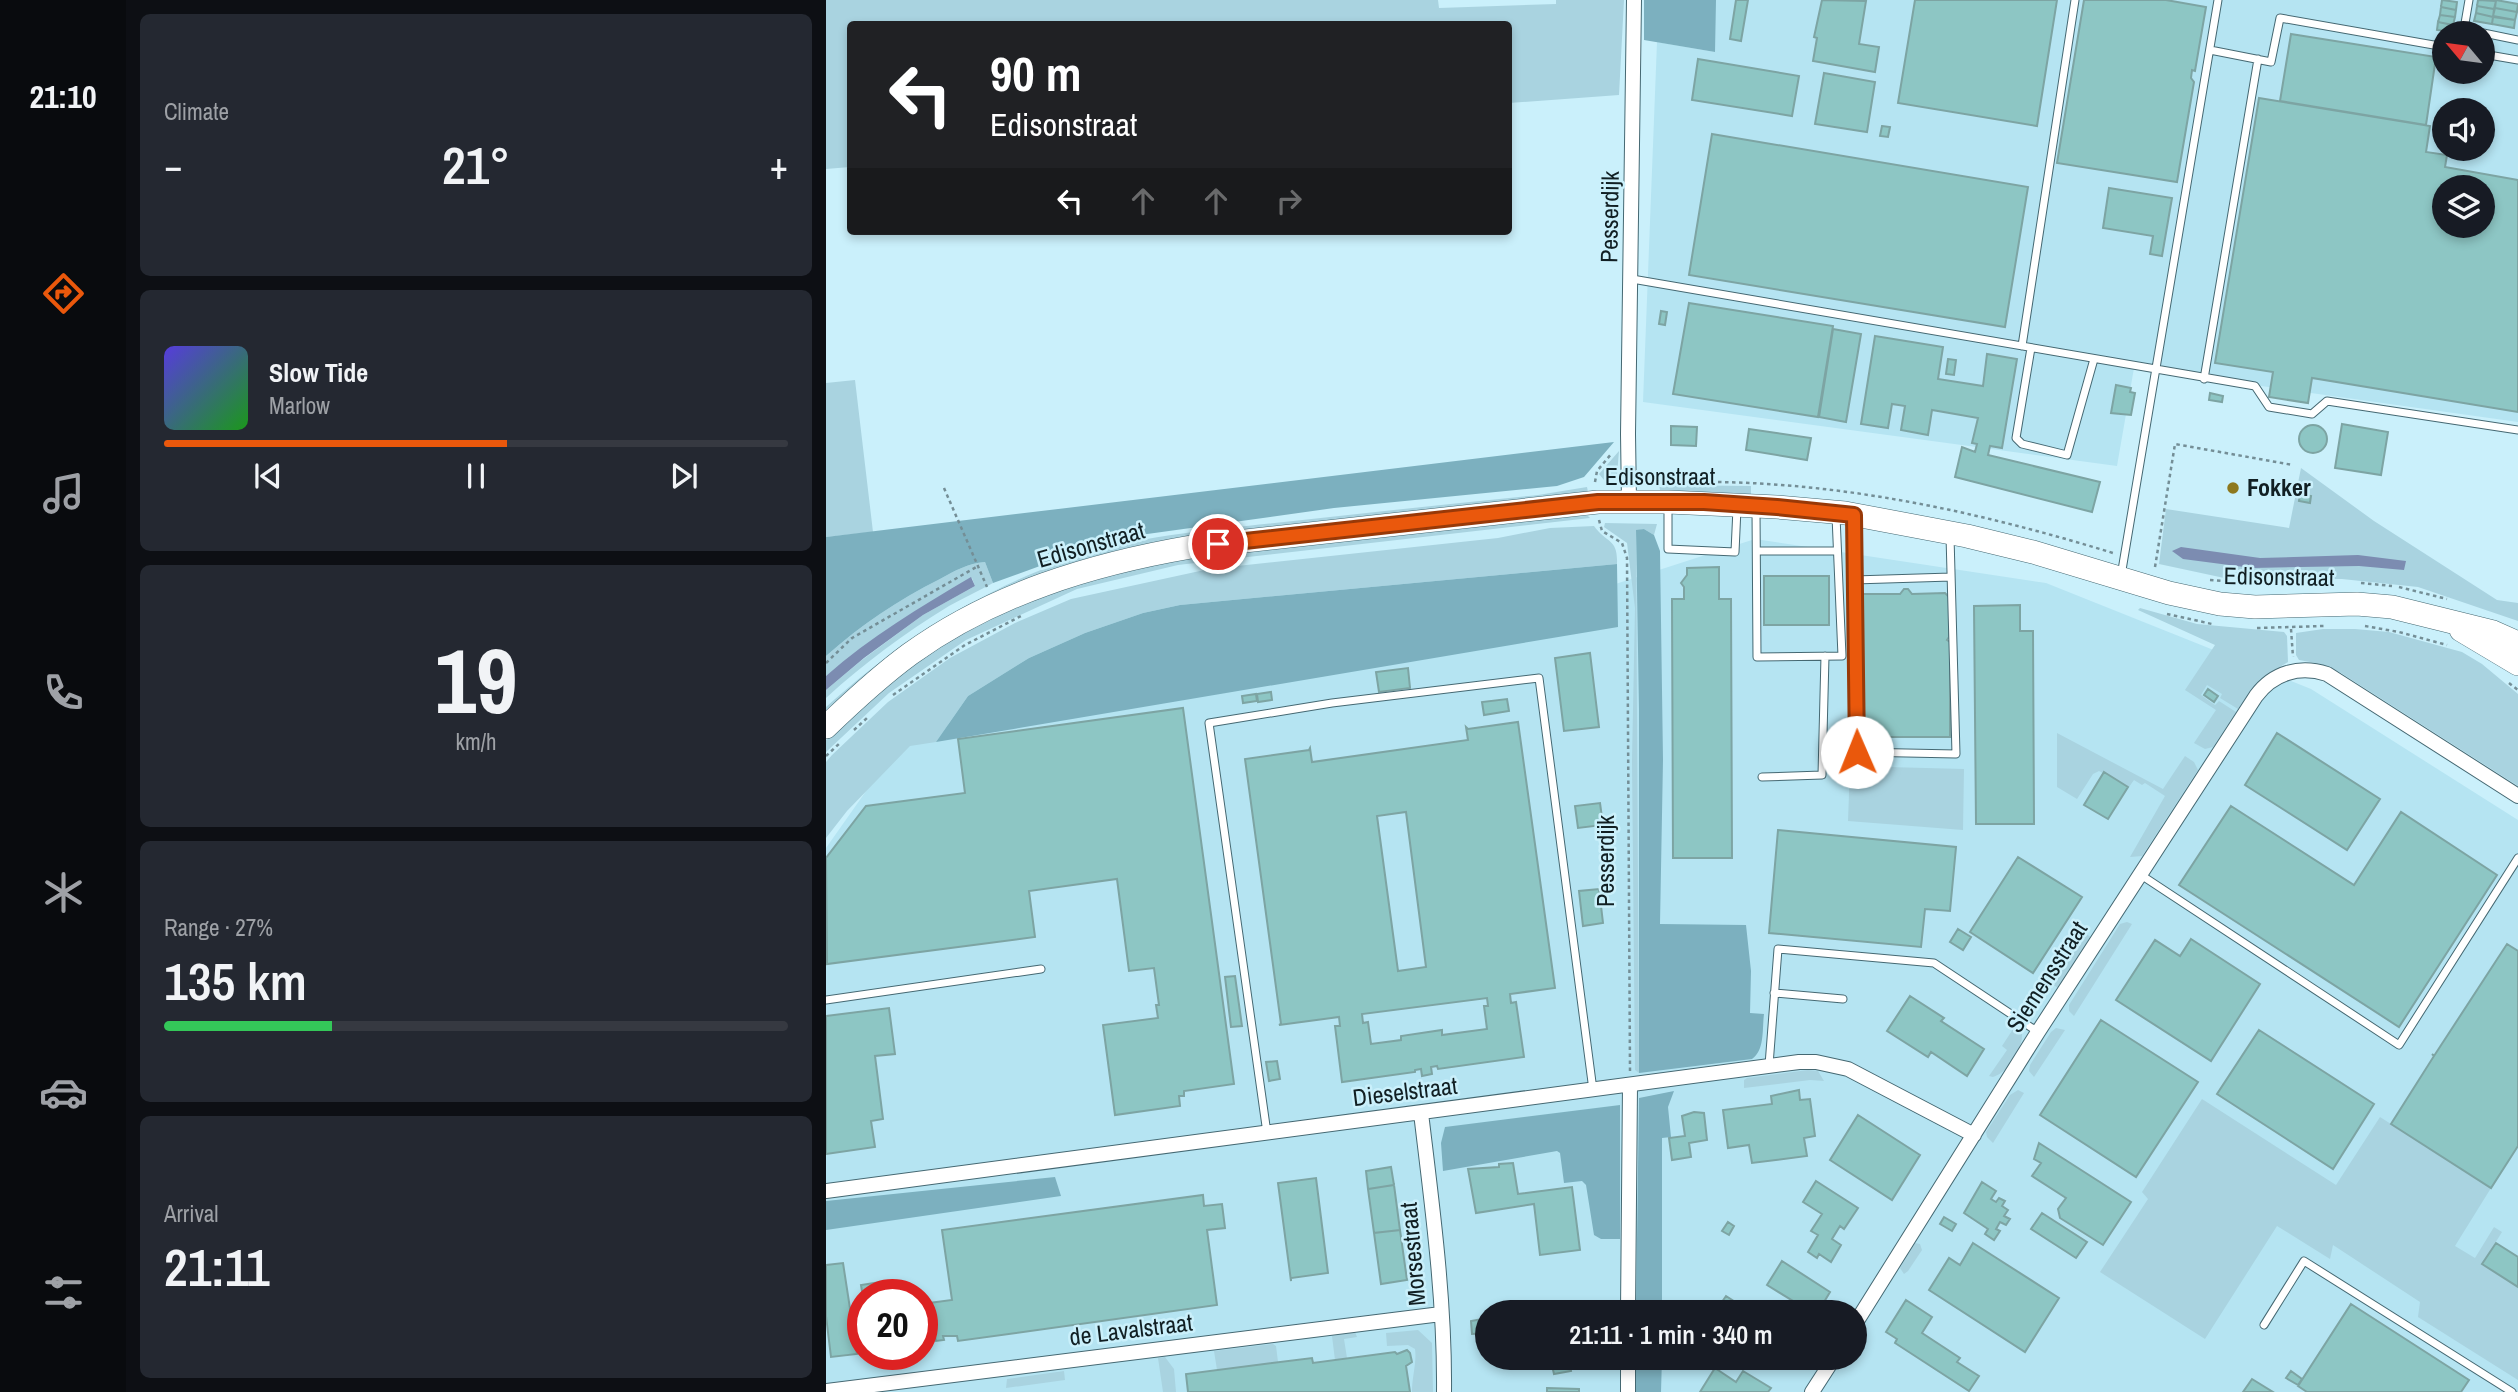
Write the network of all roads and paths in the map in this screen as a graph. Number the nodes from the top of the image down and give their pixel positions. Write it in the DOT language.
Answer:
graph roads {
  1 [pos="1634,0"];
  2 [pos="2076,0"];
  3 [pos="2218,0"];
  4 [pos="2469,0"];
  5 [pos="2518,40"];
  6 [pos="2432,45"];
  7 [pos="2210,50"];
  8 [pos="2496,56"];
  9 [pos="2258,59"];
  10 [pos="2518,60"];
  11 [pos="1632,279"];
  12 [pos="2022,346"];
  13 [pos="2031,348"];
  14 [pos="2094,359"];
  15 [pos="2157,370"];
  16 [pos="2204,379"];
  17 [pos="2518,430"];
  18 [pos="1628,434"];
  19 [pos="2293,465"];
  20 [pos="944,488"];
  21 [pos="1629,501"];
  22 [pos="1668,502"];
  23 [pos="1746,505"];
  24 [pos="1844,513"];
  25 [pos="1599,516"];
  26 [pos="1950,532"];
  27 [pos="1758,551"];
  28 [pos="1838,551"];
  29 [pos="978,566"];
  30 [pos="1951,577"];
  31 [pos="2121,579"];
  32 [pos="1854,580"];
  33 [pos="2150,588"];
  34 [pos="988,590"];
  35 [pos="1023,616"];
  36 [pos="2448,622"];
  37 [pos="2291,629"];
  38 [pos="2518,643"];
  39 [pos="1825,656"];
  40 [pos="826,663"];
  41 [pos="2518,664"];
  42 [pos="2294,671"];
  43 [pos="889,698"];
  44 [pos="871,714"];
  45 [pos="853,731"];
  46 [pos="835,733"];
  47 [pos="826,756"];
  48 [pos="1762,777"];
  49 [pos="2518,796"];
  50 [pos="2518,858"];
  51 [pos="2141,875"];
  52 [pos="1041,969"];
  53 [pos="1774,993"];
  54 [pos="1843,999"];
  55 [pos="826,1000"];
  56 [pos="2038,1032"];
  57 [pos="1769,1065"];
  58 [pos="1630,1084"];
  59 [pos="1593,1091"];
  60 [pos="1421,1113"];
  61 [pos="1267,1133"];
  62 [pos="1974,1135"];
  63 [pos="826,1191"];
  64 [pos="1628,1300"];
  65 [pos="1867,1305"];
  66 [pos="1441,1314"];
  67 [pos="2264,1325"];
  68 [pos="1628,1370"];
  69 [pos="1827,1370"];
  70 [pos="1818,1390"];
  71 [pos="826,1391"];
  72 [pos="1444,1392"];
  73 [pos="1628,1392"];
  74 [pos="2512,1392"];
  1 -- 11 [label="street, Pesserdijk"];
  2 -- 12 [label="lane"];
  3 -- 7 [label="lane"];
  4 -- 5 [label="lane"];
  6 -- 9 [label="lane"];
  7 -- 9 [label="lane"];
  7 -- 15 [label="lane"];
  8 -- 10 [label="lane"];
  9 -- 16 [label="lane"];
  11 -- 12 [label="lane"];
  11 -- 18 [label="street, Pesserdijk"];
  12 -- 13 [label="lane"];
  13 -- 14 [label="lane"];
  13 -- 14 [label="lane"];
  14 -- 15 [label="lane"];
  15 -- 16 [label="lane"];
  15 -- 31 [label="lane"];
  16 -- 17 [label="lane"];
  18 -- 21 [label="street, Pesserdijk"];
  18 -- 25 [label="path"];
  19 -- 33 [label="path"];
  20 -- 29 [label="path"];
  21 -- 22 [label="main road, Edisonstraat"];
  21 -- 25 [label="main road, Edisonstraat"];
  22 -- 23 [label="main road, Edisonstraat"];
  22 -- 23 [label="lane"];
  23 -- 24 [label="main road, Edisonstraat"];
  23 -- 27 [label="lane"];
  24 -- 26 [label="main road, Edisonstraat"];
  24 -- 28 [label="lane"];
  24 -- 32 [label="lane"];
  25 -- 46 [label="main road, Edisonstraat"];
  25 -- 58 [label="path, Pesserdijk"];
  26 -- 30 [label="lane"];
  26 -- 31 [label="main road, Edisonstraat"];
  27 -- 28 [label="lane"];
  27 -- 39 [label="lane"];
  28 -- 39 [label="lane"];
  29 -- 34 [label="path"];
  29 -- 40 [label="path"];
  30 -- 32 [label="lane"];
  30 -- 32 [label="lane"];
  31 -- 33 [label="main road, Edisonstraat"];
  33 -- 36 [label="main road, Edisonstraat"];
  35 -- 43 [label="path"];
  36 -- 38 [label="main road, Edisonstraat"];
  36 -- 41 [label="main road, Edisonstraat"];
  37 -- 42 [label="path"];
  39 -- 48 [label="lane"];
  42 -- 49 [label="street"];
  42 -- 51 [label="street, Siemensstraat"];
  44 -- 45 [label="path"];
  46 -- 47 [label="path"];
  50 -- 51 [label="lane"];
  51 -- 56 [label="street, Siemensstraat"];
  52 -- 55 [label="lane"];
  53 -- 54 [label="lane"];
  53 -- 56 [label="lane"];
  53 -- 57 [label="lane"];
  56 -- 62 [label="street, Siemensstraat"];
  57 -- 58 [label="street, Dieselstraat"];
  57 -- 62 [label="street, Dieselstraat"];
  58 -- 59 [label="street, Dieselstraat"];
  58 -- 64 [label="street"];
  59 -- 60 [label="street, Dieselstraat"];
  59 -- 61 [label="lane"];
  60 -- 61 [label="street, Dieselstraat"];
  60 -- 66 [label="street, Morsestraat"];
  61 -- 63 [label="street, Dieselstraat"];
  62 -- 65 [label="street, Siemensstraat"];
  66 -- 71 [label="street, de Lavalstraat"];
  66 -- 72 [label="street, Morsestraat"];
  67 -- 74 [label="lane"];
  68 -- 73 [label="street"];
  69 -- 70 [label="street"];
}
